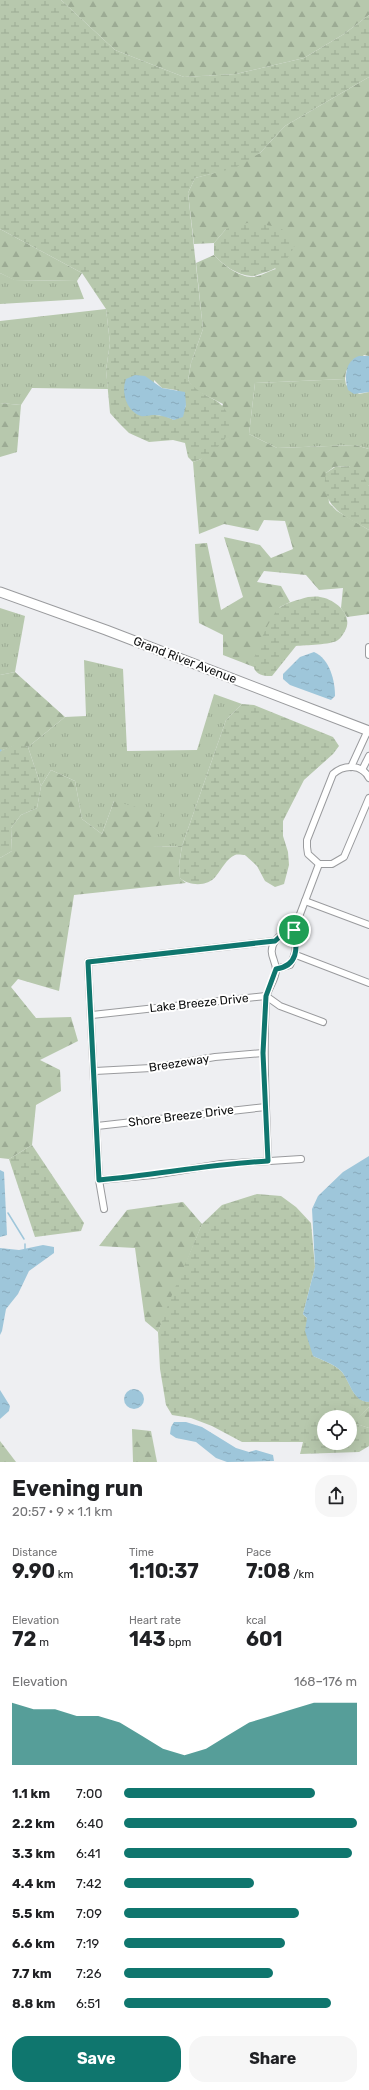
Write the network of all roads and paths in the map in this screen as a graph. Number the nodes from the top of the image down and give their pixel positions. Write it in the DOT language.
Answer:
graph roads {
  1 [pos="0,592"];
  2 [pos="369,647"];
  3 [pos="369,655"];
  4 [pos="368,730"];
  5 [pos="369,756"];
  6 [pos="352,767"];
  7 [pos="362,770"];
  8 [pos="369,778"];
  9 [pos="369,798"];
  10 [pos="319,864"];
  11 [pos="305,901"];
  12 [pos="369,925"];
  13 [pos="294,930"];
  14 [pos="275,941"];
  15 [pos="296,955"];
  16 [pos="276,969"];
  17 [pos="369,983"];
  18 [pos="266,996"];
  19 [pos="92,1015"];
  20 [pos="323,1022"];
  21 [pos="263,1053"];
  22 [pos="95,1071"];
  23 [pos="266,1107"];
  24 [pos="97,1126"];
  25 [pos="301,1159"];
  26 [pos="268,1161"];
  27 [pos="99,1180"];
  28 [pos="104,1209"];
  1 -- 4 [label="main road, Grand River Avenue"];
  2 -- 3 [label="street"];
  4 -- 6 [label="street"];
  5 -- 7 [label="street"];
  6 -- 7 [label="street"];
  6 -- 10 [label="street"];
  7 -- 8 [label="street"];
  9 -- 10 [label="street"];
  10 -- 11 [label="street"];
  11 -- 12 [label="street"];
  11 -- 13 [label="street"];
  13 -- 14 [label="street"];
  13 -- 15 [label="street"];
  14 -- 16 [label="street"];
  14 -- 19 [label="street"];
  15 -- 16 [label="street"];
  15 -- 17 [label="street"];
  16 -- 18 [label="street"];
  18 -- 19 [label="street, Lake Breeze Drive"];
  18 -- 20 [label="street"];
  18 -- 21 [label="street"];
  19 -- 22 [label="street"];
  21 -- 22 [label="street, Breezeway"];
  21 -- 23 [label="street"];
  22 -- 24 [label="street"];
  23 -- 24 [label="street, Shore Breeze Drive"];
  23 -- 26 [label="street"];
  24 -- 27 [label="street"];
  25 -- 26 [label="street"];
  26 -- 27 [label="street"];
  27 -- 28 [label="street"];
}
